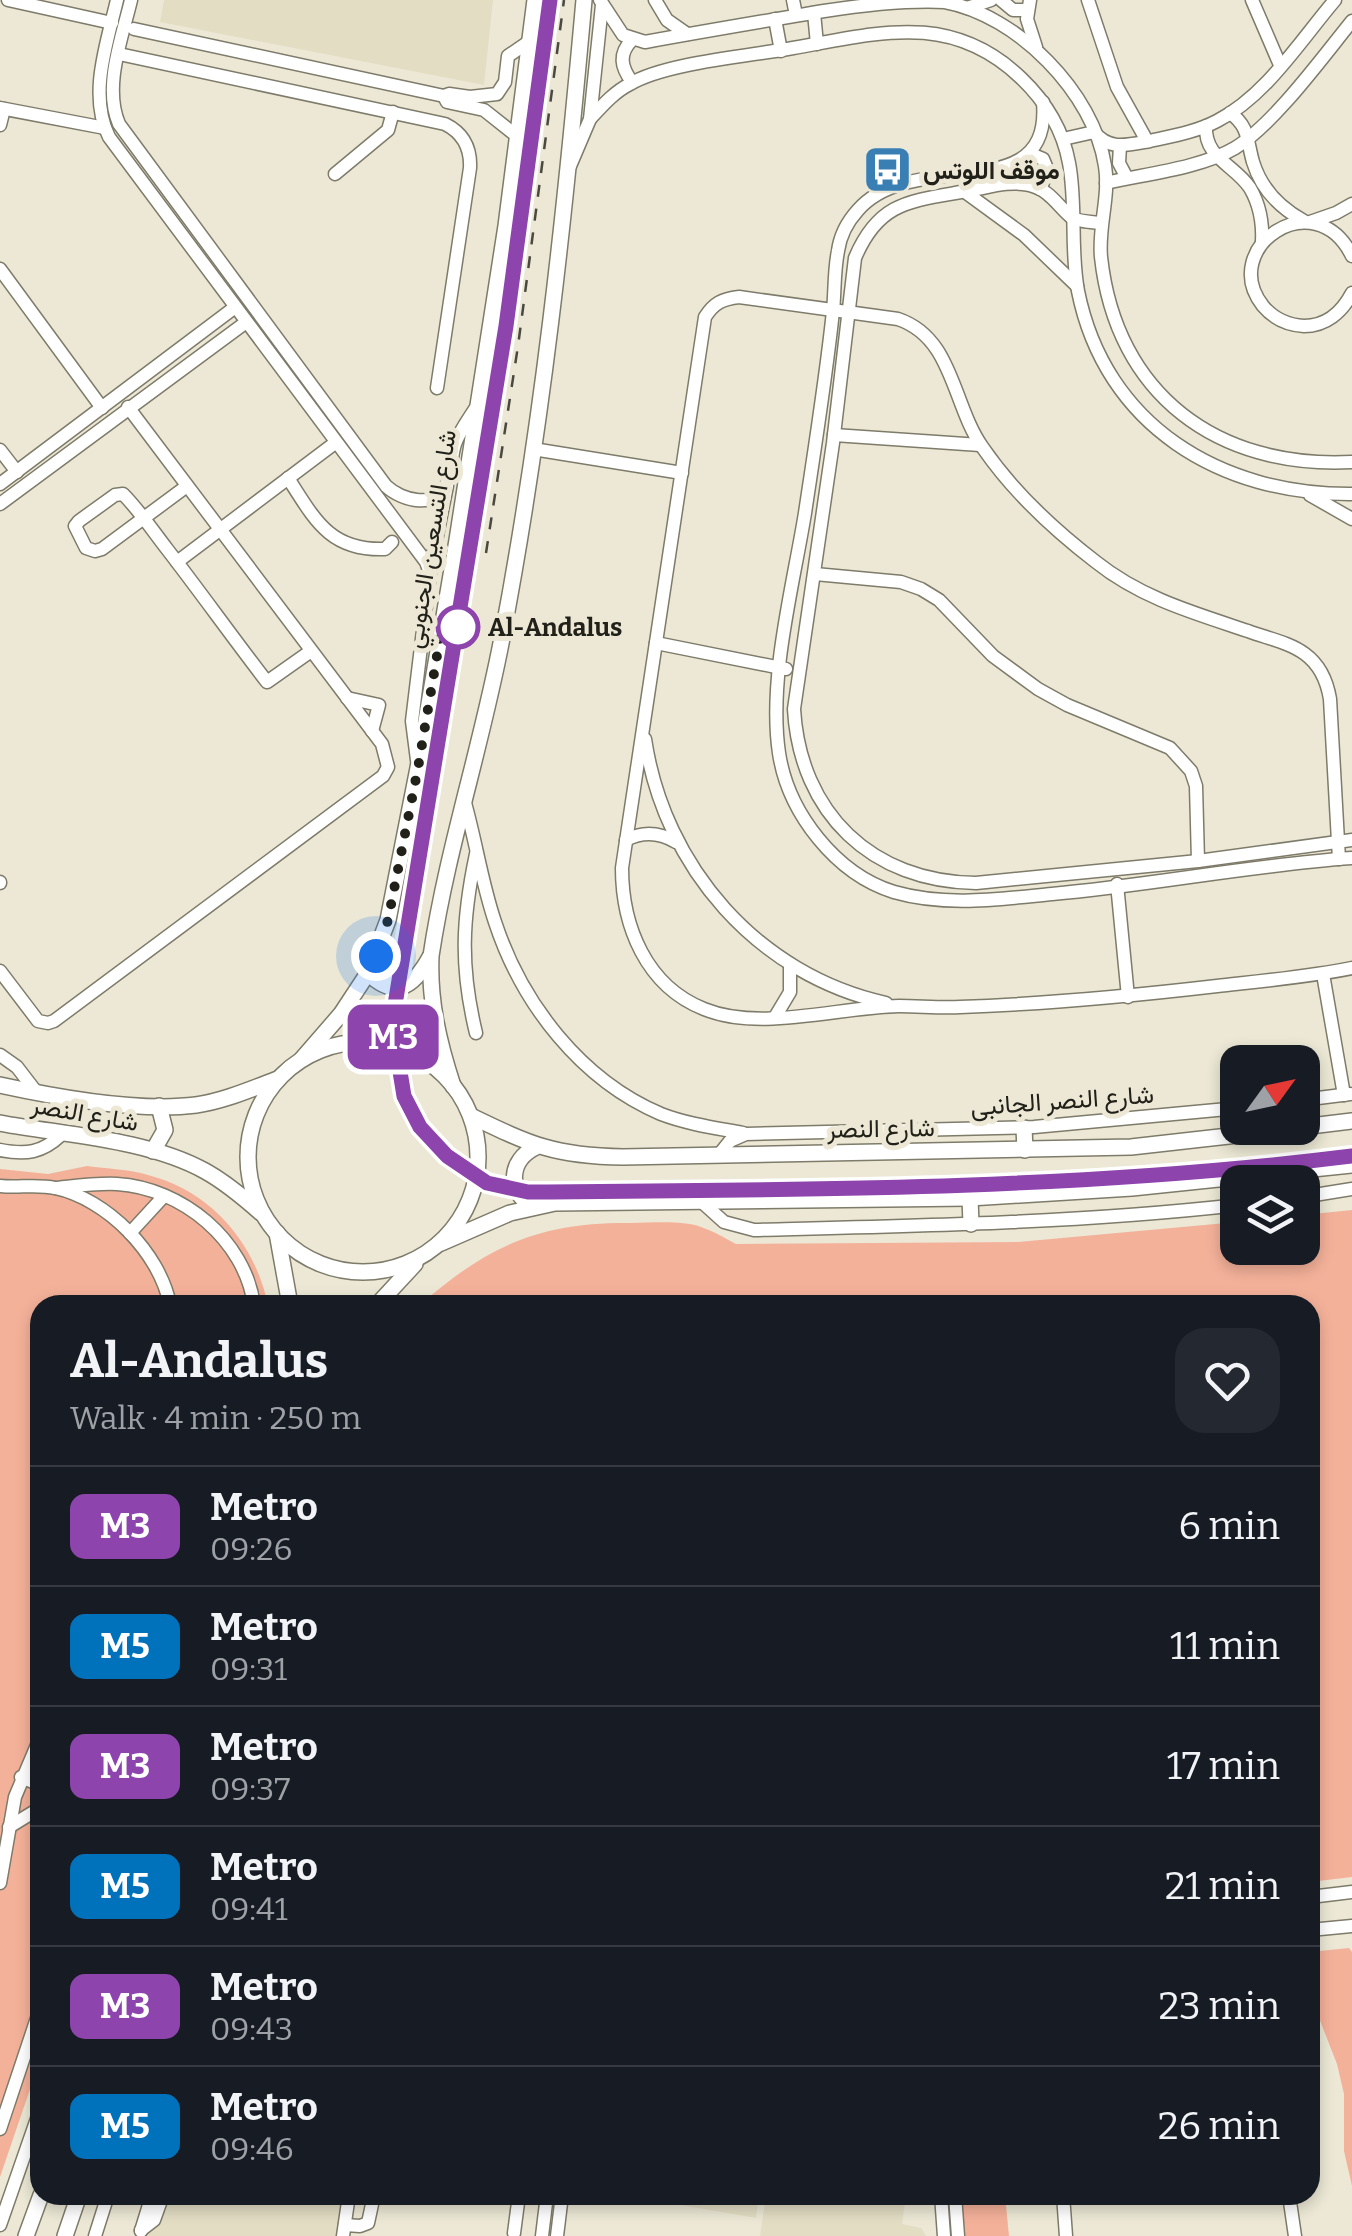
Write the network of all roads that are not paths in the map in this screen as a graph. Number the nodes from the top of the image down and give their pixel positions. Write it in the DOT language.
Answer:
graph roads {
  1 [pos="8,0"];
  2 [pos="117,0"];
  3 [pos="131,0"];
  4 [pos="535,0"];
  5 [pos="584,0"];
  6 [pos="656,0"];
  7 [pos="793,0"];
  8 [pos="990,0"];
  9 [pos="1002,0"];
  10 [pos="1088,0"];
  11 [pos="1252,0"];
  12 [pos="1335,0"];
  13 [pos="601,1"];
  14 [pos="875,2"];
  15 [pos="1029,5"];
  16 [pos="967,8"];
  17 [pos="814,13"];
  18 [pos="796,15"];
  19 [pos="775,19"];
  20 [pos="1352,21"];
  21 [pos="112,23"];
  22 [pos="134,29"];
  23 [pos="687,34"];
  24 [pos="632,40"];
  25 [pos="530,41"];
  26 [pos="817,44"];
  27 [pos="221,48"];
  28 [pos="781,50"];
  29 [pos="1036,50"];
  30 [pos="119,54"];
  31 [pos="1280,65"];
  32 [pos="214,74"];
  33 [pos="632,82"];
  34 [pos="444,96"];
  35 [pos="1043,102"];
  36 [pos="2,108"];
  37 [pos="392,112"];
  38 [pos="1230,113"];
  39 [pos="590,119"];
  40 [pos="0,125"];
  41 [pos="1206,126"];
  42 [pos="104,128"];
  43 [pos="1094,132"];
  44 [pos="518,137"];
  45 [pos="1249,137"];
  46 [pos="1063,139"];
  47 [pos="1147,141"];
  48 [pos="1120,146"];
  49 [pos="1030,154"];
  50 [pos="1216,156"];
  51 [pos="569,168"];
  52 [pos="336,174"];
  53 [pos="1127,178"];
  54 [pos="1106,183"];
  55 [pos="1040,188"];
  56 [pos="965,192"];
  57 [pos="172,198"];
  58 [pos="160,206"];
  59 [pos="1351,209"];
  60 [pos="1073,219"];
  61 [pos="1308,222"];
  62 [pos="1101,224"];
  63 [pos="1262,242"];
  64 [pos="1352,256"];
  65 [pos="0,270"];
  66 [pos="1077,286"];
  67 [pos="1352,293"];
  68 [pos="234,308"];
  69 [pos="833,310"];
  70 [pos="850,312"];
  71 [pos="245,324"];
  72 [pos="202,332"];
  73 [pos="212,347"];
  74 [pos="438,388"];
  75 [pos="476,407"];
  76 [pos="102,408"];
  77 [pos="128,408"];
  78 [pos="818,424"];
  79 [pos="834,435"];
  80 [pos="816,440"];
  81 [pos="56,442"];
  82 [pos="336,443"];
  83 [pos="980,445"];
  84 [pos="533,449"];
  85 [pos="0,450"];
  86 [pos="65,454"];
  87 [pos="1352,462"];
  88 [pos="16,472"];
  89 [pos="682,474"];
  90 [pos="288,478"];
  91 [pos="380,478"];
  92 [pos="0,484"];
  93 [pos="447,484"];
  94 [pos="187,486"];
  95 [pos="367,486"];
  96 [pos="1303,492"];
  97 [pos="1352,494"];
  98 [pos="0,504"];
  99 [pos="143,518"];
  100 [pos="1352,520"];
  101 [pos="220,530"];
  102 [pos="392,542"];
  103 [pos="178,562"];
  104 [pos="430,574"];
  105 [pos="815,574"];
  106 [pos="656,643"];
  107 [pos="311,651"];
  108 [pos="780,668"];
  109 [pos="799,671"];
  110 [pos="347,698"];
  111 [pos="644,727"];
  112 [pos="372,731"];
  113 [pos="418,768"];
  114 [pos="465,803"];
  115 [pos="626,840"];
  116 [pos="1345,842"];
  117 [pos="678,844"];
  118 [pos="477,846"];
  119 [pos="1346,858"];
  120 [pos="1198,862"];
  121 [pos="1116,870"];
  122 [pos="1118,888"];
  123 [pos="431,956"];
  124 [pos="790,964"];
  125 [pos="1352,968"];
  126 [pos="0,971"];
  127 [pos="368,973"];
  128 [pos="1324,974"];
  129 [pos="1128,996"];
  130 [pos="898,1006"];
  131 [pos="775,1017"];
  132 [pos="476,1034"];
  133 [pos="0,1055"];
  134 [pos="302,1059"];
  135 [pos="278,1079"];
  136 [pos="0,1086"];
  137 [pos="454,1086"];
  138 [pos="38,1093"];
  139 [pos="1348,1095"];
  140 [pos="1320,1098"];
  141 [pos="159,1106"];
  142 [pos="1220,1110"];
  143 [pos="470,1116"];
  144 [pos="0,1124"];
  145 [pos="1348,1125"];
  146 [pos="1320,1126"];
  147 [pos="1024,1128"];
  148 [pos="746,1134"];
  149 [pos="61,1135"];
  150 [pos="1220,1137"];
  151 [pos="536,1146"];
  152 [pos="0,1150"];
  153 [pos="1024,1150"];
  154 [pos="153,1151"];
  155 [pos="718,1156"];
  156 [pos="1351,1165"];
  157 [pos="0,1186"];
  158 [pos="55,1188"];
  159 [pos="1352,1189"];
  160 [pos="1320,1194"];
  161 [pos="164,1196"];
  162 [pos="970,1198"];
  163 [pos="703,1203"];
  164 [pos="532,1207"];
  165 [pos="1220,1207"];
  166 [pos="264,1215"];
  167 [pos="972,1224"];
  168 [pos="130,1233"];
  169 [pos="276,1233"];
  170 [pos="440,1243"];
  171 [pos="427,1254"];
  172 [pos="166,1295"];
  173 [pos="251,1295"];
  174 [pos="288,1295"];
  175 [pos="388,1295"];
  176 [pos="30,1757"];
  177 [pos="21,1777"];
  178 [pos="30,1781"];
  179 [pos="15,1797"];
  180 [pos="30,1803"];
  181 [pos="30,1813"];
  182 [pos="9,1827"];
  183 [pos="0,1882"];
  184 [pos="1352,1892"];
  185 [pos="1320,1895"];
  186 [pos="1352,1926"];
  187 [pos="1320,1929"];
  188 [pos="30,2039"];
  189 [pos="0,2129"];
  190 [pos="30,2139"];
  191 [pos="37,2205"];
  192 [pos="76,2205"];
  193 [pos="105,2205"];
  194 [pos="149,2205"];
  195 [pos="159,2205"];
  196 [pos="347,2205"];
  197 [pos="372,2205"];
  198 [pos="518,2205"];
  199 [pos="546,2205"];
  200 [pos="561,2205"];
  201 [pos="942,2205"];
  202 [pos="956,2205"];
  203 [pos="1063,2205"];
  204 [pos="1290,2205"];
  205 [pos="0,2225"];
  206 [pos="344,2230"];
  207 [pos="365,2231"];
  208 [pos="140,2233"];
  209 [pos="514,2233"];
  210 [pos="26,2236"];
  211 [pos="65,2236"];
  212 [pos="95,2236"];
  213 [pos="542,2236"];
  214 [pos="557,2236"];
  215 [pos="944,2236"];
  216 [pos="958,2236"];
  217 [pos="1066,2236"];
  218 [pos="1295,2236"];
  1 -- 21 [label="street"];
  2 -- 21 [label="street"];
  3 -- 30 [label="street"];
  4 -- 25 [label="main road, شارع التسعين الجنوبي"];
  5 -- 51 [label="main road"];
  6 -- 23 [label="street"];
  7 -- 18 [label="street"];
  8 -- 16 [label="street"];
  9 -- 15 [label="street"];
  10 -- 47 [label="street"];
  11 -- 31 [label="street"];
  12 -- 31 [label="street"];
  13 -- 24 [label="street"];
  13 -- 39 [label="street"];
  14 -- 16 [label="street"];
  14 -- 17 [label="street"];
  15 -- 29 [label="street"];
  16 -- 29 [label="street"];
  17 -- 18 [label="street"];
  17 -- 26 [label="street"];
  18 -- 19 [label="street"];
  19 -- 23 [label="street"];
  19 -- 28 [label="street"];
  20 -- 45 [label="street"];
  21 -- 42 [label="street"];
  22 -- 27 [label="street"];
  23 -- 24 [label="street"];
  24 -- 33 [label="street"];
  25 -- 34 [label="street"];
  25 -- 44 [label="main road, شارع التسعين الجنوبي"];
  26 -- 28 [label="street"];
  26 -- 35 [label="street"];
  27 -- 32 [label="street"];
  27 -- 34 [label="street"];
  28 -- 33 [label="street"];
  29 -- 43 [label="street"];
  30 -- 32 [label="street"];
  30 -- 57 [label="street"];
  31 -- 38 [label="street"];
  32 -- 37 [label="street"];
  33 -- 39 [label="street"];
  34 -- 44 [label="street"];
  35 -- 46 [label="street"];
  35 -- 49 [label="street"];
  36 -- 40 [label="street"];
  36 -- 42 [label="street"];
  37 -- 52 [label="street"];
  37 -- 74 [label="street"];
  38 -- 41 [label="street"];
  38 -- 45 [label="street"];
  39 -- 51 [label="street"];
  41 -- 47 [label="street"];
  41 -- 50 [label="street"];
  42 -- 58 [label="street"];
  43 -- 46 [label="street"];
  43 -- 48 [label="street"];
  43 -- 54 [label="street"];
  44 -- 75 [label="main road, شارع التسعين الجنوبي"];
  45 -- 50 [label="street"];
  45 -- 61 [label="street"];
  46 -- 60 [label="street"];
  47 -- 48 [label="street"];
  48 -- 53 [label="street"];
  49 -- 55 [label="street"];
  49 -- 69 [label="street"];
  50 -- 53 [label="street"];
  50 -- 63 [label="street"];
  51 -- 84 [label="main road"];
  53 -- 54 [label="street"];
  54 -- 62 [label="street"];
  55 -- 56 [label="street"];
  55 -- 60 [label="street"];
  56 -- 66 [label="street"];
  56 -- 70 [label="street"];
  57 -- 58 [label="street"];
  57 -- 91 [label="street"];
  58 -- 68 [label="street"];
  59 -- 61 [label="street"];
  60 -- 62 [label="street"];
  60 -- 66 [label="street"];
  61 -- 63 [label="street"];
  61 -- 64 [label="street"];
  62 -- 87 [label="street"];
  63 -- 67 [label="street"];
  65 -- 76 [label="street"];
  66 -- 96 [label="street"];
  68 -- 71 [label="street"];
  68 -- 72 [label="street"];
  69 -- 70 [label="street"];
  69 -- 78 [label="street"];
  69 -- 89 [label="street"];
  70 -- 79 [label="street"];
  70 -- 83 [label="street"];
  71 -- 73 [label="street"];
  71 -- 82 [label="street"];
  72 -- 73 [label="street"];
  72 -- 76 [label="street"];
  73 -- 77 [label="street"];
  75 -- 93 [label="street"];
  75 -- 113 [label="main road, شارع التسعين الجنوبي"];
  76 -- 81 [label="street"];
  77 -- 86 [label="street"];
  77 -- 94 [label="street"];
  78 -- 79 [label="street"];
  78 -- 80 [label="street"];
  79 -- 80 [label="street"];
  79 -- 83 [label="street"];
  79 -- 105 [label="street"];
  80 -- 108 [label="street"];
  81 -- 86 [label="street"];
  81 -- 88 [label="street"];
  82 -- 90 [label="street"];
  82 -- 95 [label="street"];
  83 -- 116 [label="street"];
  84 -- 89 [label="street"];
  84 -- 114 [label="main road"];
  85 -- 88 [label="street"];
  86 -- 98 [label="street"];
  88 -- 92 [label="street"];
  89 -- 106 [label="street"];
  90 -- 101 [label="street"];
  90 -- 102 [label="street"];
  91 -- 93 [label="street"];
  91 -- 95 [label="street"];
  93 -- 104 [label="street"];
  94 -- 99 [label="street"];
  94 -- 101 [label="street"];
  95 -- 104 [label="street"];
  96 -- 97 [label="street"];
  96 -- 100 [label="street"];
  99 -- 99 [label="street"];
  99 -- 103 [label="street"];
  101 -- 103 [label="street"];
  101 -- 107 [label="street"];
  103 -- 107 [label="street"];
  104 -- 113 [label="street"];
  105 -- 109 [label="street"];
  105 -- 120 [label="street"];
  106 -- 108 [label="street"];
  106 -- 111 [label="street"];
  107 -- 110 [label="street"];
  108 -- 109 [label="street"];
  108 -- 122 [label="street"];
  109 -- 121 [label="street"];
  110 -- 112 [label="street"];
  110 -- 112 [label="street"];
  111 -- 115 [label="street"];
  111 -- 117 [label="street"];
  112 -- 126 [label="street"];
  113 -- 127 [label="main road, شارع التسعين الجنوبي"];
  114 -- 118 [label="street, شارع النصر الجانبى"];
  114 -- 123 [label="main road"];
  115 -- 117 [label="street"];
  115 -- 131 [label="street"];
  116 -- 119 [label="street"];
  116 -- 120 [label="street"];
  117 -- 124 [label="street"];
  118 -- 132 [label="street"];
  118 -- 148 [label="street, شارع النصر الجانبى"];
  119 -- 122 [label="street"];
  120 -- 121 [label="street"];
  121 -- 122 [label="street"];
  122 -- 129 [label="street"];
  123 -- 127 [label="main road"];
  123 -- 137 [label="main road"];
  124 -- 130 [label="street"];
  124 -- 131 [label="street"];
  125 -- 128 [label="street"];
  127 -- 134 [label="main road, شارع التسعين الجنوبي"];
  128 -- 129 [label="street"];
  128 -- 139 [label="street"];
  129 -- 130 [label="street"];
  130 -- 131 [label="street"];
  133 -- 138 [label="street"];
  134 -- 135 [label="main road"];
  134 -- 137 [label="main road"];
  135 -- 141 [label="main road, شارع النصر"];
  135 -- 166 [label="main road"];
  136 -- 138 [label="main road, شارع النصر"];
  137 -- 143 [label="main road"];
  138 -- 141 [label="main road, شارع النصر"];
  139 -- 140 [label="street"];
  141 -- 154 [label="main road"];
  142 -- 147 [label="street, شارع النصر الجانبى"];
  143 -- 151 [label="main road, شارع النصر"];
  143 -- 170 [label="main road"];
  144 -- 149 [label="main road, شارع النصر"];
  145 -- 146 [label="main road, شارع النصر"];
  147 -- 148 [label="street, شارع النصر الجانبى"];
  147 -- 153 [label="main road"];
  148 -- 155 [label="street"];
  149 -- 152 [label="street"];
  149 -- 154 [label="main road, شارع النصر"];
  150 -- 153 [label="main road, شارع النصر"];
  151 -- 155 [label="main road, شارع النصر"];
  151 -- 164 [label="main road"];
  153 -- 155 [label="main road, شارع النصر"];
  154 -- 166 [label="main road, شارع النصر"];
  156 -- 162 [label="main road"];
  157 -- 158 [label="street"];
  158 -- 161 [label="street"];
  158 -- 168 [label="street"];
  159 -- 160 [label="street"];
  161 -- 168 [label="street"];
  161 -- 173 [label="street"];
  162 -- 163 [label="main road"];
  162 -- 167 [label="main road"];
  163 -- 164 [label="main road"];
  163 -- 167 [label="street"];
  164 -- 170 [label="main road"];
  165 -- 167 [label="street"];
  166 -- 169 [label="main road"];
  168 -- 172 [label="street"];
  169 -- 171 [label="main road"];
  169 -- 174 [label="main road"];
  170 -- 171 [label="main road"];
  171 -- 175 [label="main road"];
  176 -- 177 [label="street"];
  177 -- 178 [label="street"];
  177 -- 179 [label="street"];
  179 -- 180 [label="street"];
  179 -- 182 [label="street"];
  181 -- 182 [label="street"];
  182 -- 183 [label="street"];
  184 -- 185 [label="street"];
  186 -- 187 [label="street"];
  188 -- 189 [label="street"];
  190 -- 205 [label="street"];
  191 -- 210 [label="main road"];
  192 -- 211 [label="main road"];
  193 -- 212 [label="street"];
  194 -- 208 [label="street"];
  195 -- 208 [label="street"];
  196 -- 206 [label="street"];
  197 -- 207 [label="street"];
  198 -- 209 [label="street"];
  199 -- 213 [label="street"];
  200 -- 214 [label="street"];
  201 -- 215 [label="street"];
  202 -- 216 [label="street"];
  203 -- 217 [label="street"];
  204 -- 218 [label="street"];
  206 -- 207 [label="street"];
}
